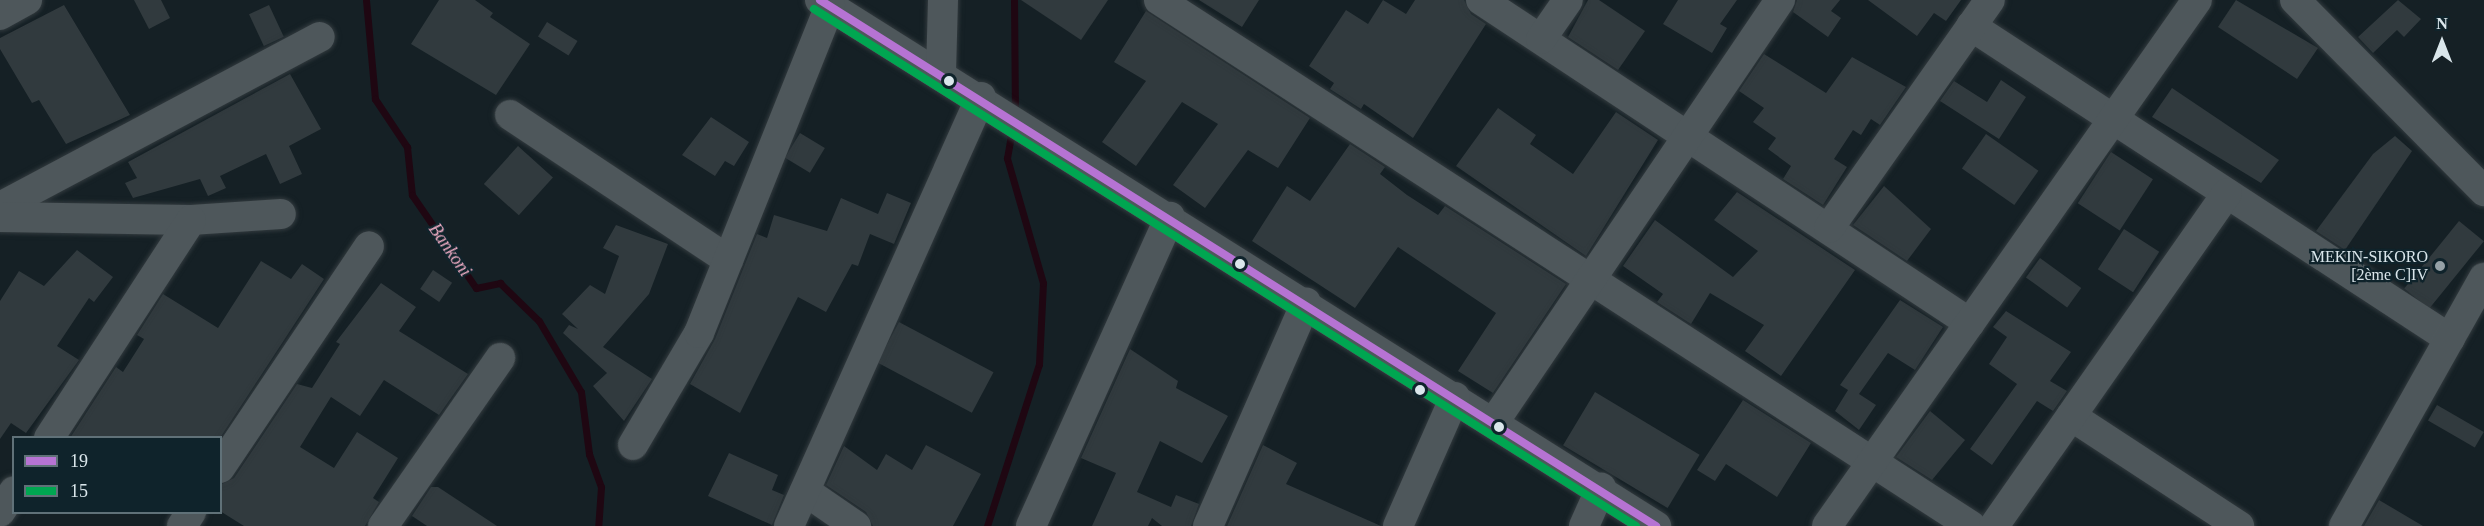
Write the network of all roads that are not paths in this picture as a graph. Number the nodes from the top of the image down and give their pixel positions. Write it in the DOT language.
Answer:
graph roads {
  1 [pos="27,0"];
  2 [pos="943,0"];
  3 [pos="1481,0"];
  4 [pos="1568,0"];
  5 [pos="1780,0"];
  6 [pos="1990,0"];
  7 [pos="2197,0"];
  8 [pos="2295,0"];
  9 [pos="825,2"];
  10 [pos="1175,4"];
  11 [pos="0,15"];
  12 [pos="1971,26"];
  13 [pos="320,37"];
  14 [pos="1541,39"];
  15 [pos="941,72"];
  16 [pos="981,97"];
  17 [pos="510,115"];
  18 [pos="2113,119"];
  19 [pos="1688,136"];
  20 [pos="2484,191"];
  21 [pos="2226,193"];
  22 [pos="0,207"];
  23 [pos="281,214"];
  24 [pos="0,217"];
  25 [pos="1170,217"];
  26 [pos="191,220"];
  27 [pos="1829,228"];
  28 [pos="369,246"];
  29 [pos="728,260"];
  30 [pos="2484,278"];
  31 [pos="1590,280"];
  32 [pos="1306,303"];
  33 [pos="1970,323"];
  34 [pos="2450,339"];
  35 [pos="500,358"];
  36 [pos="1455,397"];
  37 [pos="2071,416"];
  38 [pos="1494,422"];
  39 [pos="50,436"];
  40 [pos="633,445"];
  41 [pos="1872,463"];
  42 [pos="222,465"];
  43 [pos="1601,488"];
  44 [pos="805,491"];
  45 [pos="12,494"];
  46 [pos="0,512"];
  47 [pos="383,526"];
  48 [pos="789,526"];
  49 [pos="856,526"];
  50 [pos="1031,526"];
  51 [pos="1208,526"];
  52 [pos="1398,526"];
  53 [pos="1584,526"];
  54 [pos="1656,526"];
  55 [pos="1827,526"];
  56 [pos="1971,526"];
  57 [pos="1994,526"];
  58 [pos="2239,526"];
  59 [pos="2344,526"];
  1 -- 11 [label="street"];
  2 -- 15 [label="street"];
  3 -- 14 [label="street"];
  4 -- 14 [label="street"];
  5 -- 19 [label="street"];
  6 -- 12 [label="street"];
  7 -- 18 [label="street"];
  8 -- 20 [label="street"];
  9 -- 15 [label="street"];
  9 -- 29 [label="street"];
  10 -- 31 [label="street"];
  12 -- 18 [label="street"];
  12 -- 27 [label="street"];
  13 -- 22 [label="street"];
  14 -- 19 [label="street"];
  15 -- 16 [label="street"];
  16 -- 25 [label="street"];
  16 -- 44 [label="street"];
  17 -- 29 [label="street"];
  18 -- 21 [label="street"];
  18 -- 33 [label="street"];
  19 -- 27 [label="street"];
  19 -- 31 [label="street"];
  21 -- 34 [label="street"];
  21 -- 37 [label="street"];
  23 -- 26 [label="street"];
  24 -- 26 [label="street"];
  25 -- 32 [label="street"];
  25 -- 50 [label="street"];
  26 -- 39 [label="street"];
  27 -- 33 [label="street"];
  28 -- 42 [label="street"];
  29 -- 40 [label="street"];
  30 -- 34 [label="street"];
  31 -- 38 [label="street"];
  31 -- 41 [label="street"];
  32 -- 36 [label="street"];
  32 -- 51 [label="street"];
  33 -- 41 [label="street"];
  34 -- 59 [label="street"];
  35 -- 47 [label="street"];
  36 -- 38 [label="street"];
  36 -- 52 [label="street"];
  37 -- 57 [label="street"];
  37 -- 58 [label="street"];
  38 -- 43 [label="street"];
  41 -- 55 [label="street"];
  41 -- 56 [label="street"];
  43 -- 53 [label="street"];
  43 -- 54 [label="street"];
  44 -- 48 [label="street"];
  44 -- 49 [label="street"];
  45 -- 46 [label="street"];
}
